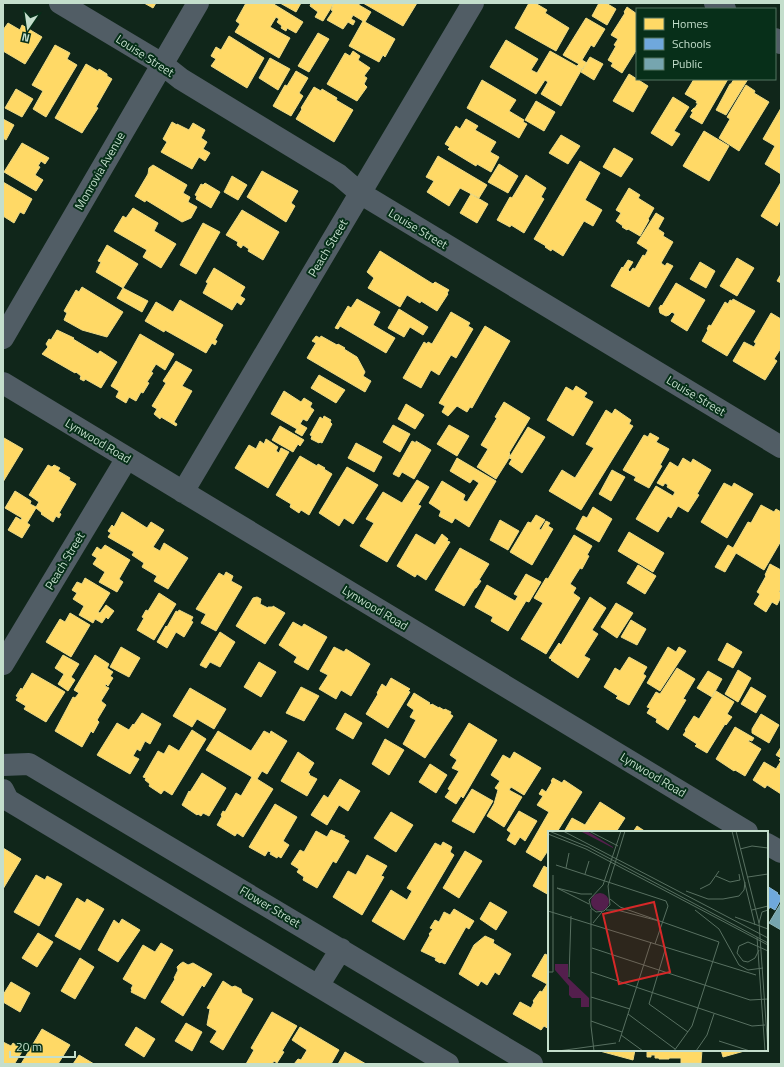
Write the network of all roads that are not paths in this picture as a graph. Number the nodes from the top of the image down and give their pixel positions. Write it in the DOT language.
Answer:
graph roads {
  1 [pos="60,3"];
  2 [pos="198,3"];
  3 [pos="473,3"];
  4 [pos="162,64"];
  5 [pos="360,194"];
  6 [pos="3,338"];
  7 [pos="3,383"];
  8 [pos="781,447"];
  9 [pos="127,458"];
  10 [pos="183,492"];
  11 [pos="3,664"];
  12 [pos="3,766"];
  13 [pos="3,790"];
  14 [pos="745,831"];
  15 [pos="768,845"];
  16 [pos="781,852"];
  17 [pos="341,949"];
  18 [pos="318,986"];
  19 [pos="448,1064"];
  20 [pos="532,1064"];
  1 -- 4 [label="street, Louise Street"];
  2 -- 4 [label="street, Monrovia Avenue"];
  3 -- 5 [label="street, Peach Street"];
  4 -- 5 [label="street, Louise Street"];
  4 -- 6 [label="street, Monrovia Avenue"];
  5 -- 8 [label="street, Louise Street"];
  5 -- 10 [label="street, Peach Street"];
  7 -- 9 [label="street, Lynwood Road"];
  9 -- 10 [label="street, Lynwood Road"];
  9 -- 11 [label="street, Peach Street"];
  10 -- 14 [label="street, Lynwood Road"];
  12 -- 17 [label="street, Flower Street"];
  13 -- 18 [label="street"];
  15 -- 16 [label="street"];
  17 -- 18 [label="street"];
  17 -- 20 [label="street, Flower Street"];
  18 -- 19 [label="street"];
}
